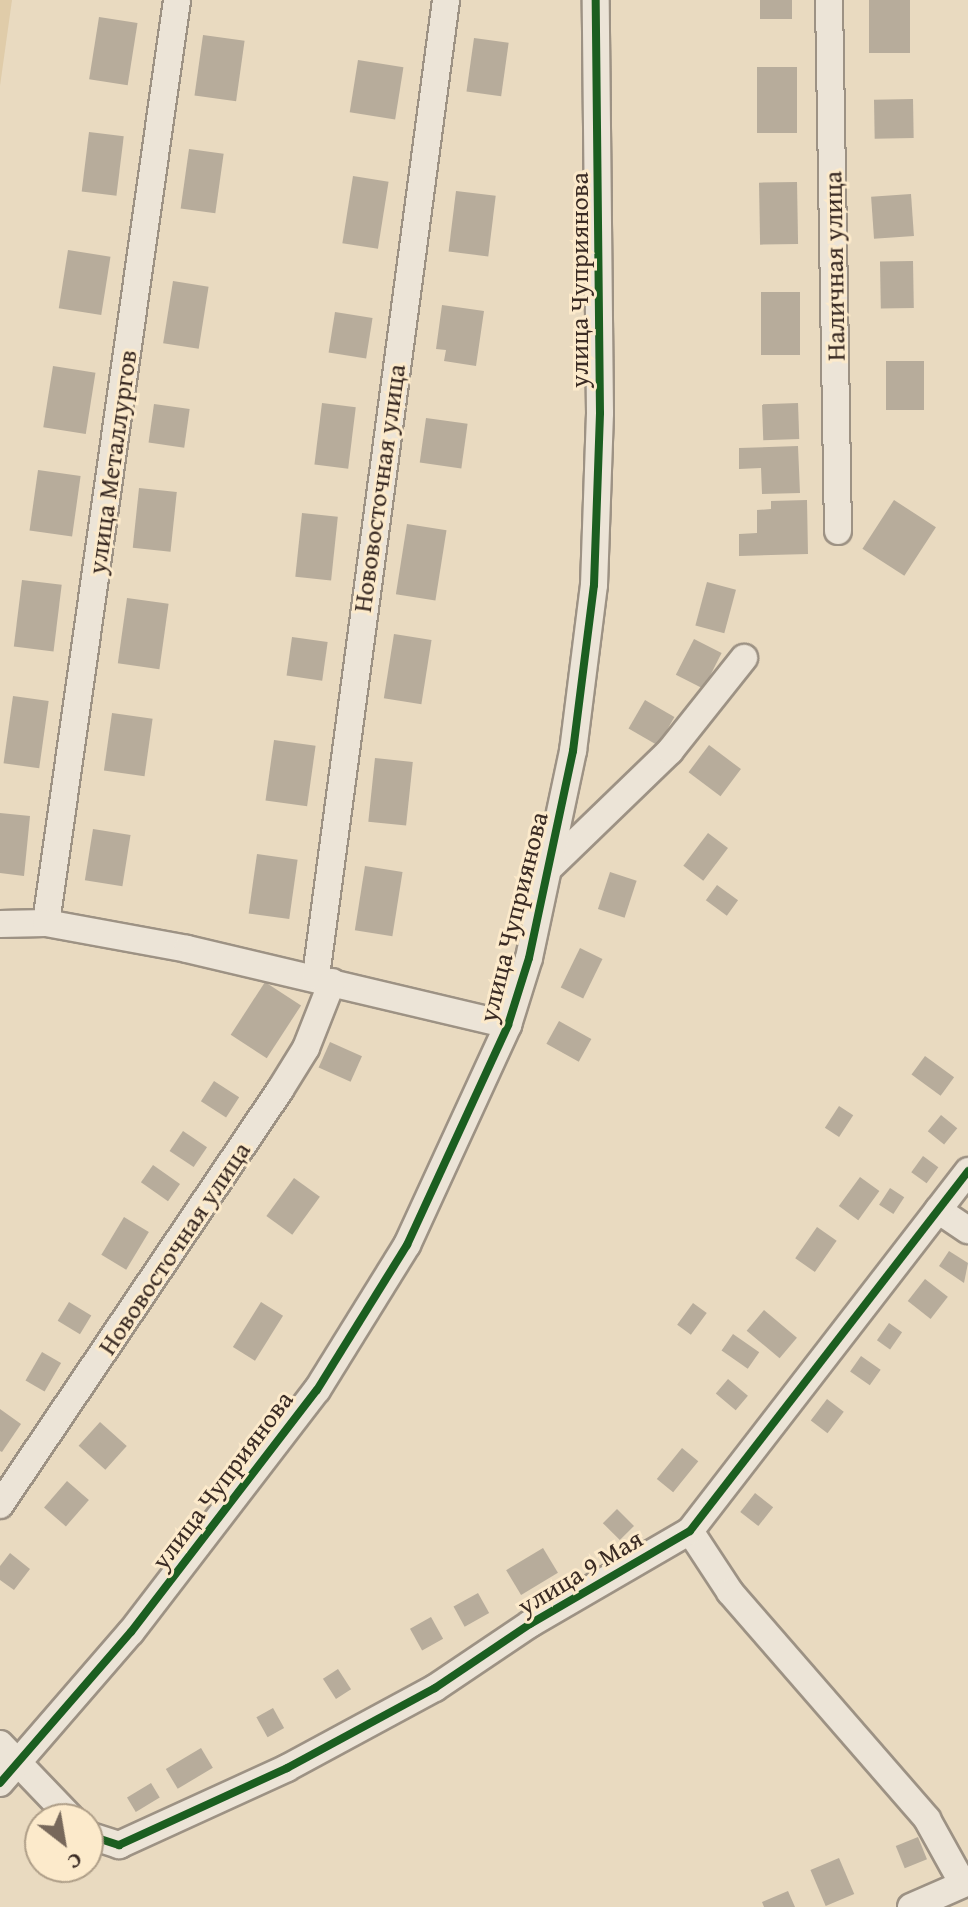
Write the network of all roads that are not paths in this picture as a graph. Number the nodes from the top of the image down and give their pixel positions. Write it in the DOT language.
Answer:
graph roads {
  1 [pos="177,0"];
  2 [pos="446,0"];
  3 [pos="596,0"];
  4 [pos="829,0"];
  5 [pos="838,531"];
  6 [pos="744,658"];
  7 [pos="550,867"];
  8 [pos="46,923"];
  9 [pos="0,924"];
  10 [pos="324,979"];
  11 [pos="508,1025"];
  12 [pos="968,1171"];
  13 [pos="938,1210"];
  14 [pos="968,1230"];
  15 [pos="0,1505"];
  16 [pos="690,1531"];
  17 [pos="5,1763"];
  18 [pos="53,1803"];
  19 [pos="104,1840"];
  20 [pos="966,1883"];
  21 [pos="911,1907"];
  1 -- 8 [label="street, улица Металлургов"];
  2 -- 10 [label="street, Нововосточная улица"];
  3 -- 7 [label="street, улица Чуприянова"];
  4 -- 5 [label="street, Наличная улица"];
  6 -- 7 [label="street"];
  7 -- 11 [label="street, улица Чуприянова"];
  8 -- 9 [label="street"];
  8 -- 10 [label="street"];
  10 -- 11 [label="street"];
  10 -- 15 [label="street, Нововосточная улица"];
  11 -- 17 [label="street, улица Чуприянова"];
  12 -- 13 [label="street, улица 9 Мая"];
  13 -- 14 [label="street"];
  13 -- 16 [label="street, улица 9 Мая"];
  16 -- 19 [label="street, улица 9 Мая"];
  16 -- 20 [label="street"];
  17 -- 18 [label="street"];
  20 -- 21 [label="street"];
}
